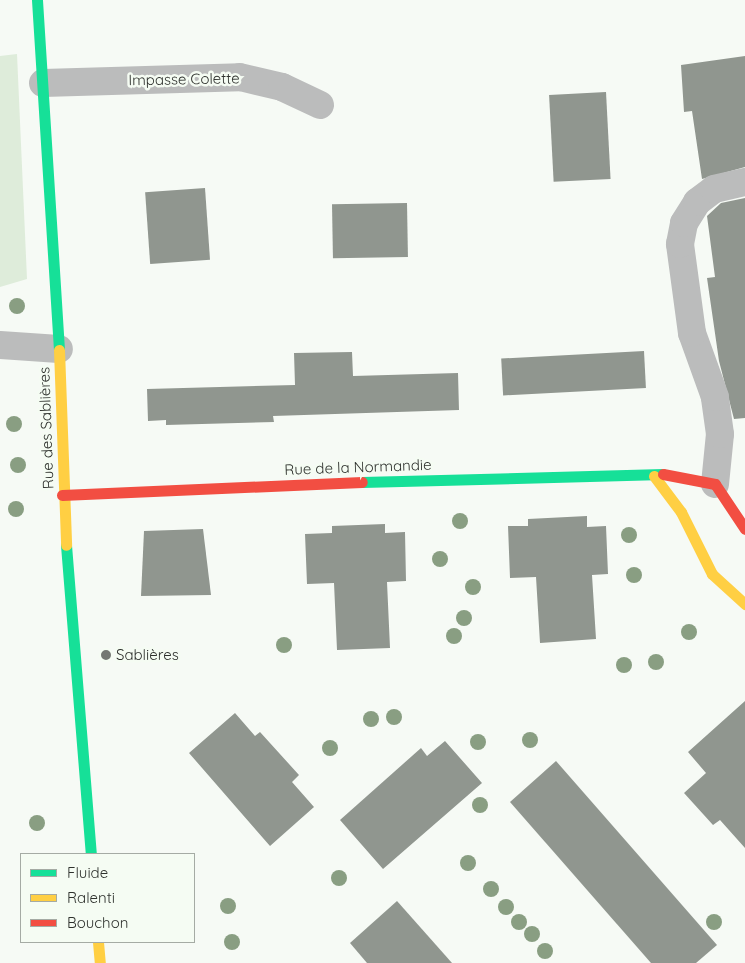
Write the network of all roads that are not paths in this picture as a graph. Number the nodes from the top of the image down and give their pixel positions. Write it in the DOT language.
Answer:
graph roads {
  1 [pos="37,0"];
  2 [pos="43,83"];
  3 [pos="320,105"];
  4 [pos="745,182"];
  5 [pos="0,345"];
  6 [pos="59,349"];
  7 [pos="654,476"];
  8 [pos="715,484"];
  9 [pos="62,495"];
  10 [pos="745,529"];
  11 [pos="745,604"];
  12 [pos="91,853"];
  13 [pos="98,943"];
  14 [pos="100,963"];
  1 -- 2 [label="street, Rue des Sablières"];
  2 -- 3 [label="street, Impasse Colette"];
  2 -- 6 [label="street, Rue des Sablières"];
  4 -- 8 [label="street"];
  5 -- 6 [label="street"];
  6 -- 9 [label="street, Rue des Sablières"];
  7 -- 8 [label="street, Rue de la Normandie"];
  7 -- 9 [label="street, Rue de la Normandie"];
  7 -- 11 [label="street"];
  8 -- 10 [label="street"];
  9 -- 12 [label="street, Rue des Sablières"];
  13 -- 14 [label="street"];
}
